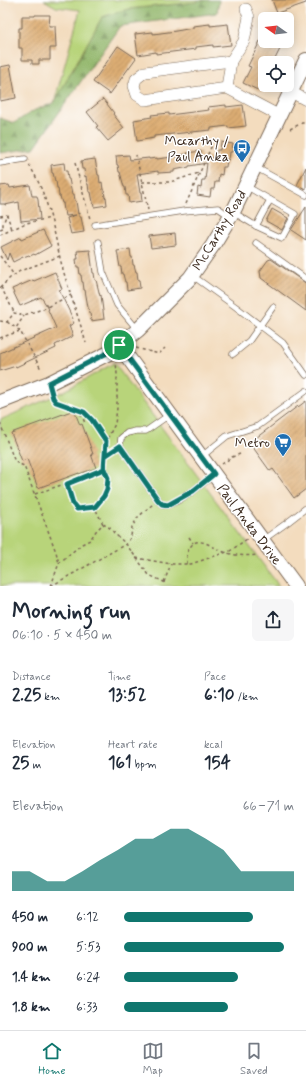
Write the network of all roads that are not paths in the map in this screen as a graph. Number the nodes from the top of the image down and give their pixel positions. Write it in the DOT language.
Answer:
graph roads {
  1 [pos="246,9"];
  2 [pos="306,60"];
  3 [pos="231,61"];
  4 [pos="294,86"];
  5 [pos="228,88"];
  6 [pos="291,92"];
  7 [pos="306,100"];
  8 [pos="280,116"];
  9 [pos="25,159"];
  10 [pos="0,163"];
  11 [pos="255,167"];
  12 [pos="246,186"];
  13 [pos="306,195"];
  14 [pos="270,200"];
  15 [pos="232,214"];
  16 [pos="95,225"];
  17 [pos="256,226"];
  18 [pos="98,242"];
  19 [pos="256,243"];
  20 [pos="192,275"];
  21 [pos="306,279"];
  22 [pos="273,307"];
  23 [pos="260,325"];
  24 [pos="138,330"];
  25 [pos="119,345"];
  26 [pos="233,354"];
  27 [pos="306,375"];
  28 [pos="306,391"];
  29 [pos="0,402"];
  30 [pos="170,415"];
  31 [pos="201,457"];
  32 [pos="217,470"];
  33 [pos="306,508"];
  34 [pos="260,536"];
  35 [pos="296,586"];
  1 -- 3 [label="street"];
  2 -- 4 [label="street, McCarthy Road"];
  3 -- 5 [label="street"];
  3 -- 5 [label="street"];
  5 -- 8 [label="street"];
  6 -- 7 [label="street"];
  6 -- 8 [label="street, McCarthy Road"];
  8 -- 11 [label="street, McCarthy Road"];
  9 -- 10 [label="lane"];
  11 -- 12 [label="street, McCarthy Road"];
  11 -- 13 [label="lane"];
  12 -- 14 [label="lane"];
  12 -- 15 [label="street, McCarthy Road"];
  14 -- 17 [label="lane"];
  14 -- 17 [label="lane"];
  15 -- 16 [label="lane"];
  15 -- 17 [label="lane"];
  15 -- 20 [label="street, McCarthy Road"];
  18 -- 24 [label="lane"];
  19 -- 21 [label="lane"];
  20 -- 23 [label="lane"];
  20 -- 24 [label="street, McCarthy Road"];
  22 -- 23 [label="lane"];
  23 -- 26 [label="lane"];
  23 -- 27 [label="lane"];
  24 -- 25 [label="street, McCarthy Road"];
  25 -- 29 [label="street, McCarthy Road"];
  25 -- 30 [label="street, Paul Anka Drive"];
  28 -- 31 [label="lane"];
  30 -- 31 [label="street, Paul Anka Drive"];
  30 -- 32 [label="lane"];
  31 -- 32 [label="street, Paul Anka Drive"];
  32 -- 34 [label="street, Paul Anka Drive"];
  33 -- 34 [label="lane"];
  34 -- 35 [label="street, Paul Anka Drive"];
}
